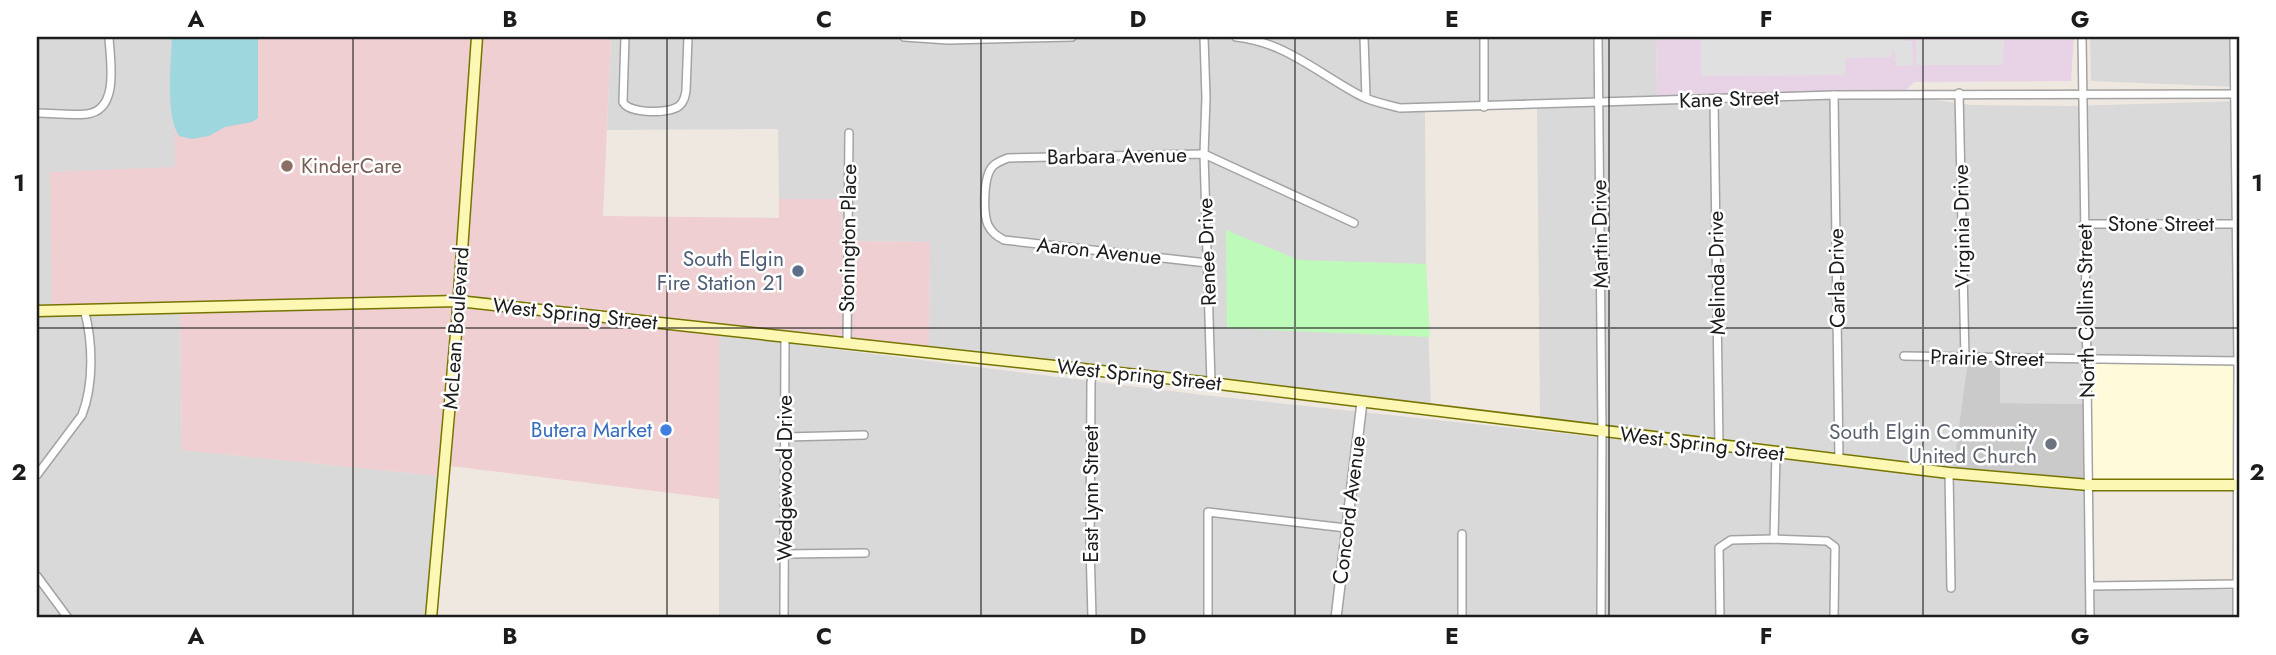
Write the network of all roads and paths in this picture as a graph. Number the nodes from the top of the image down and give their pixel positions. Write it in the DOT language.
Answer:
graph roads {
  1 [pos="109,37"];
  2 [pos="477,37"];
  3 [pos="625,37"];
  4 [pos="688,37"];
  5 [pos="904,37"];
  6 [pos="1072,37"];
  7 [pos="1204,37"];
  8 [pos="1236,37"];
  9 [pos="1364,37"];
  10 [pos="1484,37"];
  11 [pos="1598,37"];
  12 [pos="2081,37"];
  13 [pos="2234,37"];
  14 [pos="1959,93"];
  15 [pos="2082,94"];
  16 [pos="2237,94"];
  17 [pos="1835,95"];
  18 [pos="1366,98"];
  19 [pos="1714,100"];
  20 [pos="1599,102"];
  21 [pos="1484,107"];
  22 [pos="37,113"];
  23 [pos="849,133"];
  24 [pos="1204,154"];
  25 [pos="1354,223"];
  26 [pos="2084,224"];
  27 [pos="2237,224"];
  28 [pos="992,233"];
  29 [pos="1207,263"];
  30 [pos="458,301"];
  31 [pos="84,309"];
  32 [pos="37,311"];
  33 [pos="785,337"];
  34 [pos="847,344"];
  35 [pos="1904,356"];
  36 [pos="1965,358"];
  37 [pos="2089,360"];
  38 [pos="2239,360"];
  39 [pos="1093,369"];
  40 [pos="1211,383"];
  41 [pos="1362,402"];
  42 [pos="1602,431"];
  43 [pos="864,435"];
  44 [pos="786,437"];
  45 [pos="1719,446"];
  46 [pos="1776,453"];
  47 [pos="1839,460"];
  48 [pos="1949,473"];
  49 [pos="37,475"];
  50 [pos="2088,485"];
  51 [pos="2239,485"];
  52 [pos="1346,528"];
  53 [pos="1462,534"];
  54 [pos="1774,539"];
  55 [pos="865,553"];
  56 [pos="784,554"];
  57 [pos="37,576"];
  58 [pos="2238,584"];
  59 [pos="2090,586"];
  60 [pos="1951,588"];
  61 [pos="68,618"];
  62 [pos="431,618"];
  63 [pos="784,618"];
  64 [pos="1092,618"];
  65 [pos="1208,618"];
  66 [pos="1336,618"];
  67 [pos="1462,618"];
  68 [pos="1601,618"];
  69 [pos="1720,618"];
  70 [pos="1834,618"];
  71 [pos="2090,618"];
  72 [pos="2237,618"];
  1 -- 22 [label="street"];
  2 -- 30 [label="main road, McLean Boulevard"];
  3 -- 4 [label="street"];
  5 -- 6 [label="street"];
  7 -- 24 [label="street, Renee Drive"];
  8 -- 18 [label="street, Kane Street"];
  9 -- 18 [label="street"];
  10 -- 21 [label="street"];
  11 -- 20 [label="street, Martin Drive"];
  12 -- 15 [label="street, North Collins Street"];
  13 -- 16 [label="street"];
  14 -- 15 [label="street, Kane Street"];
  14 -- 17 [label="street, Kane Street"];
  14 -- 36 [label="street, Virginia Drive"];
  15 -- 16 [label="street, Kane Street"];
  15 -- 26 [label="street, North Collins Street"];
  16 -- 27 [label="street"];
  17 -- 19 [label="street, Kane Street"];
  17 -- 47 [label="street, Carla Drive"];
  18 -- 21 [label="street, Kane Street"];
  19 -- 20 [label="street, Kane Street"];
  19 -- 45 [label="street, Melinda Drive"];
  20 -- 21 [label="street, Kane Street"];
  20 -- 42 [label="street, Martin Drive"];
  23 -- 34 [label="street, Stonington Place"];
  24 -- 25 [label="street, Barbara Avenue"];
  24 -- 28 [label="street, Barbara Avenue"];
  24 -- 29 [label="street, Renee Drive"];
  26 -- 27 [label="street, Stone Street"];
  26 -- 37 [label="street, North Collins Street"];
  27 -- 38 [label="street"];
  28 -- 29 [label="street, Aaron Avenue"];
  29 -- 40 [label="street, Renee Drive"];
  30 -- 31 [label="main road, West Spring Street"];
  30 -- 33 [label="main road, West Spring Street"];
  30 -- 62 [label="main road, McLean Boulevard"];
  31 -- 32 [label="main road, West Spring Street"];
  31 -- 49 [label="street"];
  33 -- 34 [label="main road, West Spring Street"];
  33 -- 44 [label="street, Wedgewood Drive"];
  34 -- 39 [label="main road, West Spring Street"];
  35 -- 36 [label="street, Prairie Street"];
  36 -- 37 [label="street, Prairie Street"];
  37 -- 38 [label="street, Prairie Street"];
  37 -- 50 [label="street, North Collins Street"];
  38 -- 51 [label="street"];
  39 -- 40 [label="main road, West Spring Street"];
  39 -- 64 [label="street, East Lynn Street"];
  40 -- 41 [label="main road, West Spring Street"];
  41 -- 42 [label="main road, West Spring Street"];
  41 -- 52 [label="street, Concord Avenue"];
  42 -- 45 [label="main road, West Spring Street"];
  42 -- 68 [label="street, Martin Drive"];
  43 -- 44 [label="street"];
  44 -- 56 [label="street, Wedgewood Drive"];
  45 -- 46 [label="main road, West Spring Street"];
  46 -- 47 [label="main road, West Spring Street"];
  46 -- 54 [label="street"];
  47 -- 48 [label="main road, West Spring Street"];
  48 -- 50 [label="main road, West Spring Street"];
  48 -- 60 [label="street"];
  50 -- 51 [label="main road, West Spring Street"];
  50 -- 59 [label="street, North Collins Street"];
  51 -- 58 [label="street"];
  52 -- 65 [label="street"];
  52 -- 66 [label="street, Concord Avenue"];
  53 -- 67 [label="street"];
  54 -- 69 [label="street"];
  54 -- 70 [label="street"];
  55 -- 56 [label="street"];
  56 -- 63 [label="street, Wedgewood Drive"];
  57 -- 61 [label="street"];
  58 -- 59 [label="street"];
  58 -- 72 [label="street"];
  59 -- 71 [label="street, North Collins Street"];
}
